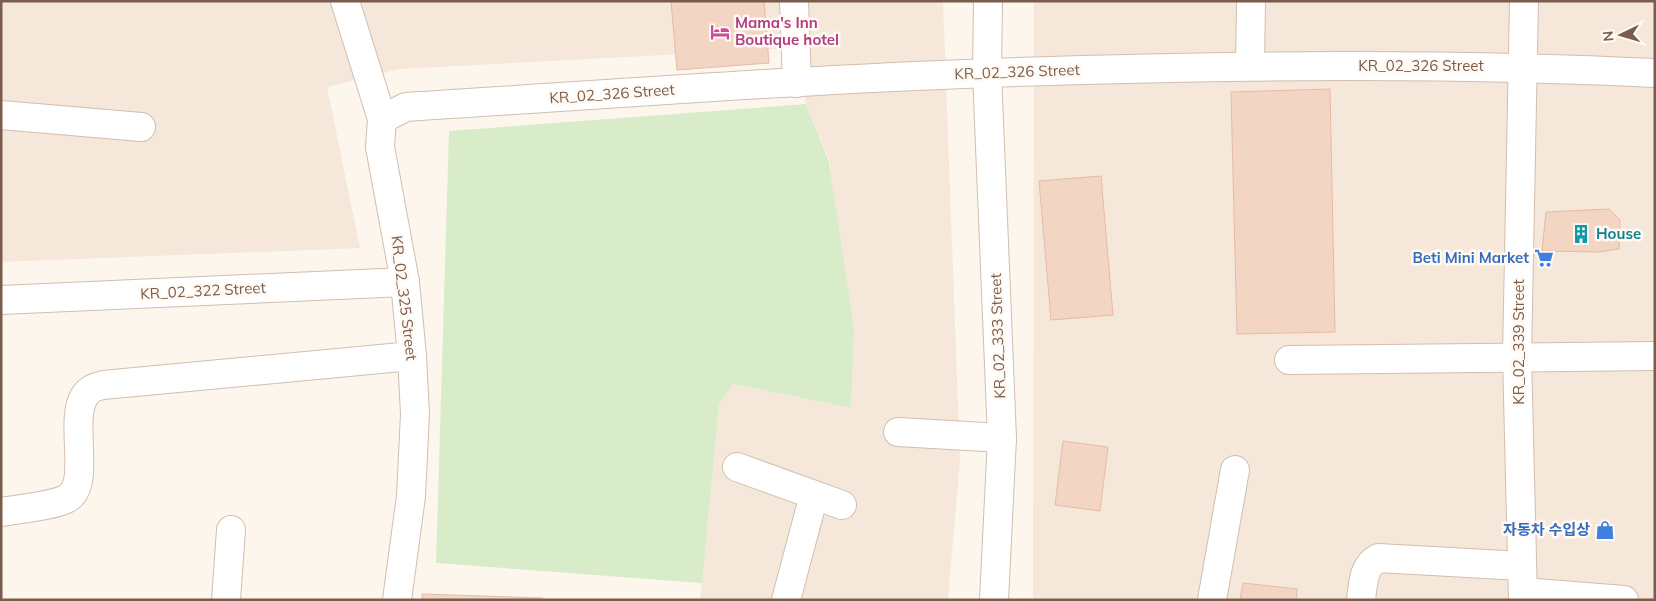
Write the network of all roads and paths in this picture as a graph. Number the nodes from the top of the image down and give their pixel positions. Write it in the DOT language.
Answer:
graph roads {
  1 [pos="345,1"];
  2 [pos="794,1"];
  3 [pos="988,1"];
  4 [pos="1251,1"];
  5 [pos="1524,1"];
  6 [pos="1250,66"];
  7 [pos="1524,67"];
  8 [pos="987,73"];
  9 [pos="1655,73"];
  10 [pos="796,83"];
  11 [pos="1,116"];
  12 [pos="382,118"];
  13 [pos="141,127"];
  14 [pos="405,282"];
  15 [pos="1,300"];
  16 [pos="412,356"];
  17 [pos="1517,356"];
  18 [pos="1655,356"];
  19 [pos="1289,360"];
  20 [pos="898,432"];
  21 [pos="1002,438"];
  22 [pos="737,467"];
  23 [pos="1235,470"];
  24 [pos="814,495"];
  25 [pos="842,505"];
  26 [pos="1,512"];
  27 [pos="231,530"];
  28 [pos="1522,586"];
  29 [pos="226,600"];
  30 [pos="397,600"];
  31 [pos="786,600"];
  32 [pos="994,600"];
  33 [pos="1212,600"];
  34 [pos="1361,600"];
  35 [pos="1624,600"];
  1 -- 12 [label="street, KR_02_325 Street"];
  2 -- 10 [label="street"];
  3 -- 8 [label="street, KR_02_333 Street"];
  4 -- 6 [label="street"];
  5 -- 7 [label="street, KR_02_339 Street"];
  6 -- 7 [label="street, KR_02_326 Street"];
  6 -- 8 [label="street, KR_02_326 Street"];
  7 -- 9 [label="street, KR_02_326 Street"];
  7 -- 17 [label="street, KR_02_339 Street"];
  8 -- 10 [label="street, KR_02_326 Street"];
  8 -- 21 [label="street, KR_02_333 Street"];
  10 -- 12 [label="street, KR_02_326 Street"];
  11 -- 13 [label="street"];
  12 -- 14 [label="street, KR_02_325 Street"];
  14 -- 15 [label="street, KR_02_322 Street"];
  14 -- 16 [label="street, KR_02_325 Street"];
  16 -- 26 [label="street"];
  16 -- 30 [label="street, KR_02_325 Street"];
  17 -- 18 [label="street"];
  17 -- 19 [label="street"];
  17 -- 28 [label="street, KR_02_339 Street"];
  20 -- 21 [label="street"];
  21 -- 32 [label="street, KR_02_333 Street"];
  22 -- 24 [label="street"];
  23 -- 33 [label="street"];
  24 -- 25 [label="street"];
  24 -- 31 [label="street"];
  27 -- 29 [label="street"];
  28 -- 34 [label="street"];
  28 -- 35 [label="street"];
}
